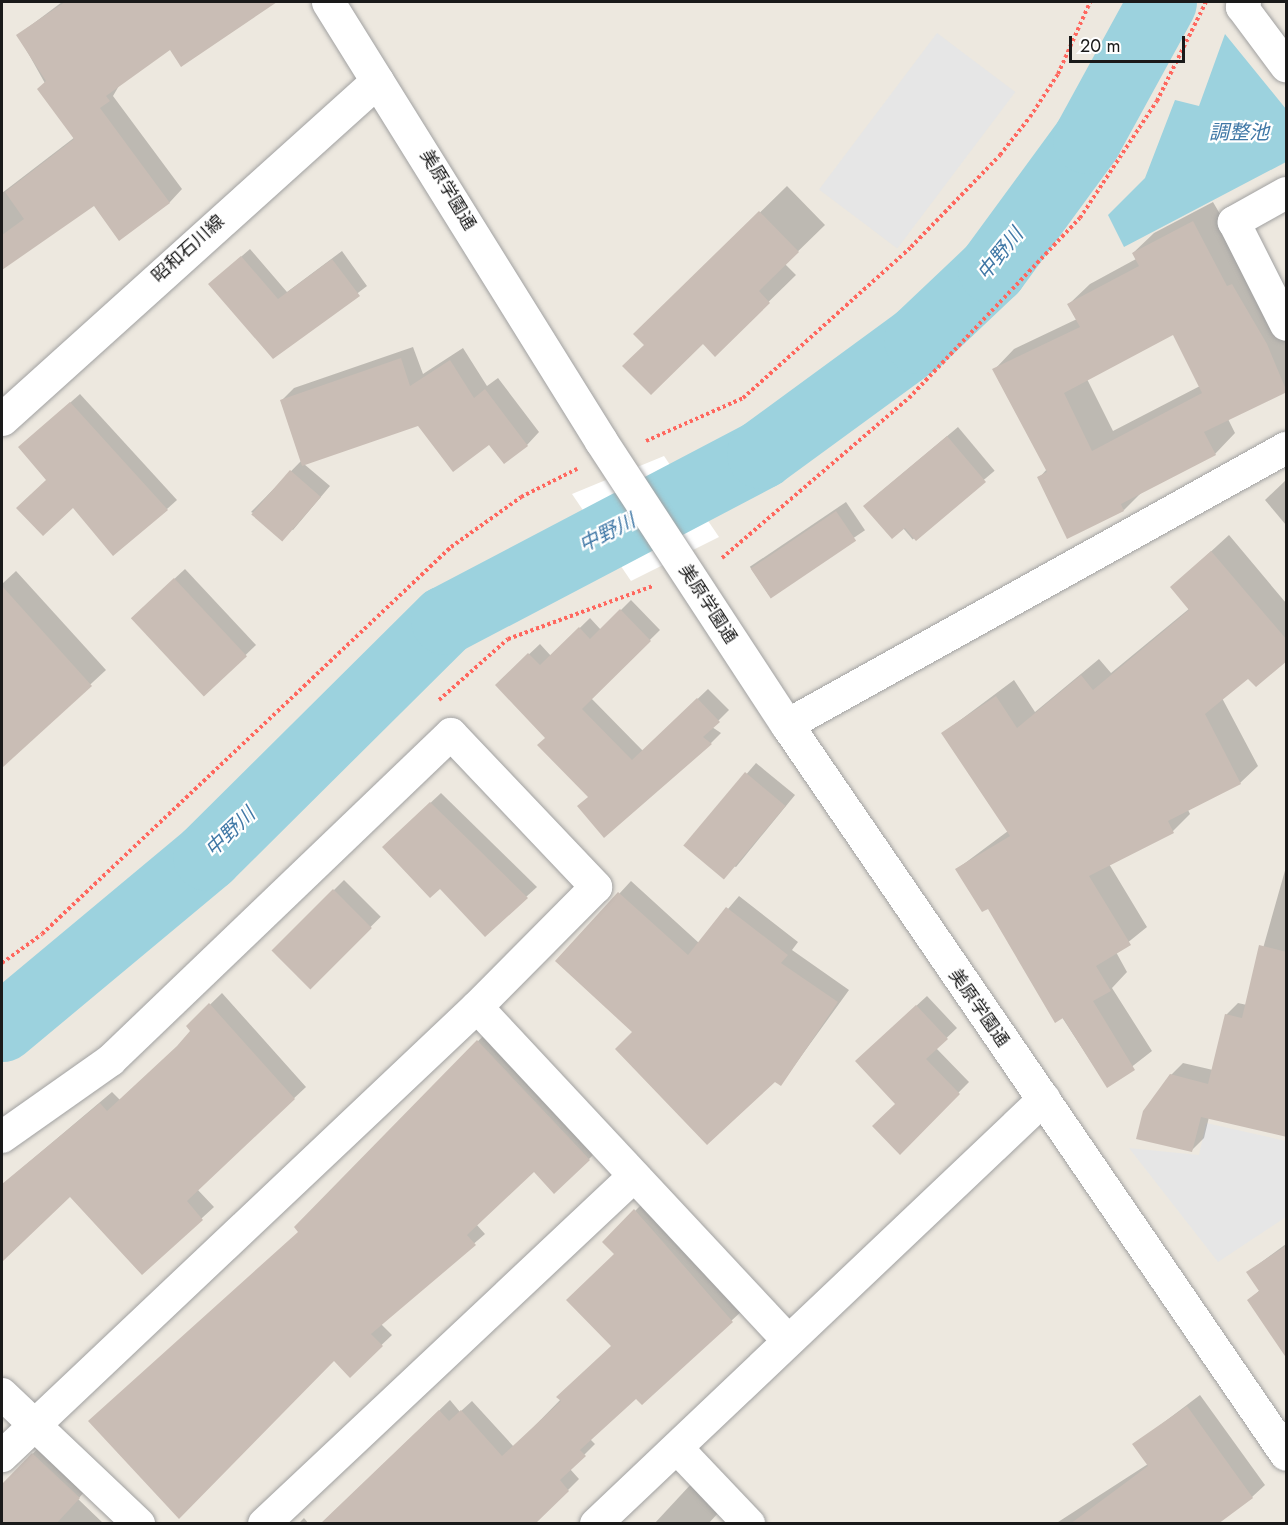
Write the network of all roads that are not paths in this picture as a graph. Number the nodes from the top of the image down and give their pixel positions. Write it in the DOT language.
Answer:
graph roads {
  1 [pos="328,2"];
  2 [pos="1245,2"];
  3 [pos="1287,66"];
  4 [pos="377,81"];
  5 [pos="1287,193"];
  6 [pos="1287,325"];
  7 [pos="4,412"];
  8 [pos="1287,448"];
  9 [pos="787,725"];
  10 [pos="477,1007"];
  11 [pos="1044,1099"];
  12 [pos="2,1137"];
  13 [pos="634,1176"];
  14 [pos="788,1341"];
  15 [pos="2,1394"];
  16 [pos="33,1426"];
  17 [pos="678,1448"];
  18 [pos="1287,1454"];
  19 [pos="2,1456"];
  20 [pos="139,1524"];
  21 [pos="264,1524"];
  22 [pos="596,1524"];
  23 [pos="749,1524"];
  1 -- 4 [label="street, 美原学園通"];
  2 -- 3 [label="street"];
  4 -- 7 [label="street, 昭和石川線"];
  4 -- 9 [label="street, 美原学園通"];
  5 -- 6 [label="street"];
  8 -- 9 [label="street"];
  9 -- 11 [label="street, 美原学園通"];
  10 -- 12 [label="street"];
  10 -- 13 [label="street"];
  10 -- 16 [label="street"];
  11 -- 14 [label="street"];
  11 -- 18 [label="street, 美原学園通"];
  13 -- 14 [label="street"];
  13 -- 21 [label="street"];
  14 -- 17 [label="street"];
  15 -- 16 [label="street"];
  16 -- 19 [label="street"];
  16 -- 20 [label="street"];
  17 -- 22 [label="street"];
  17 -- 23 [label="street"];
}
